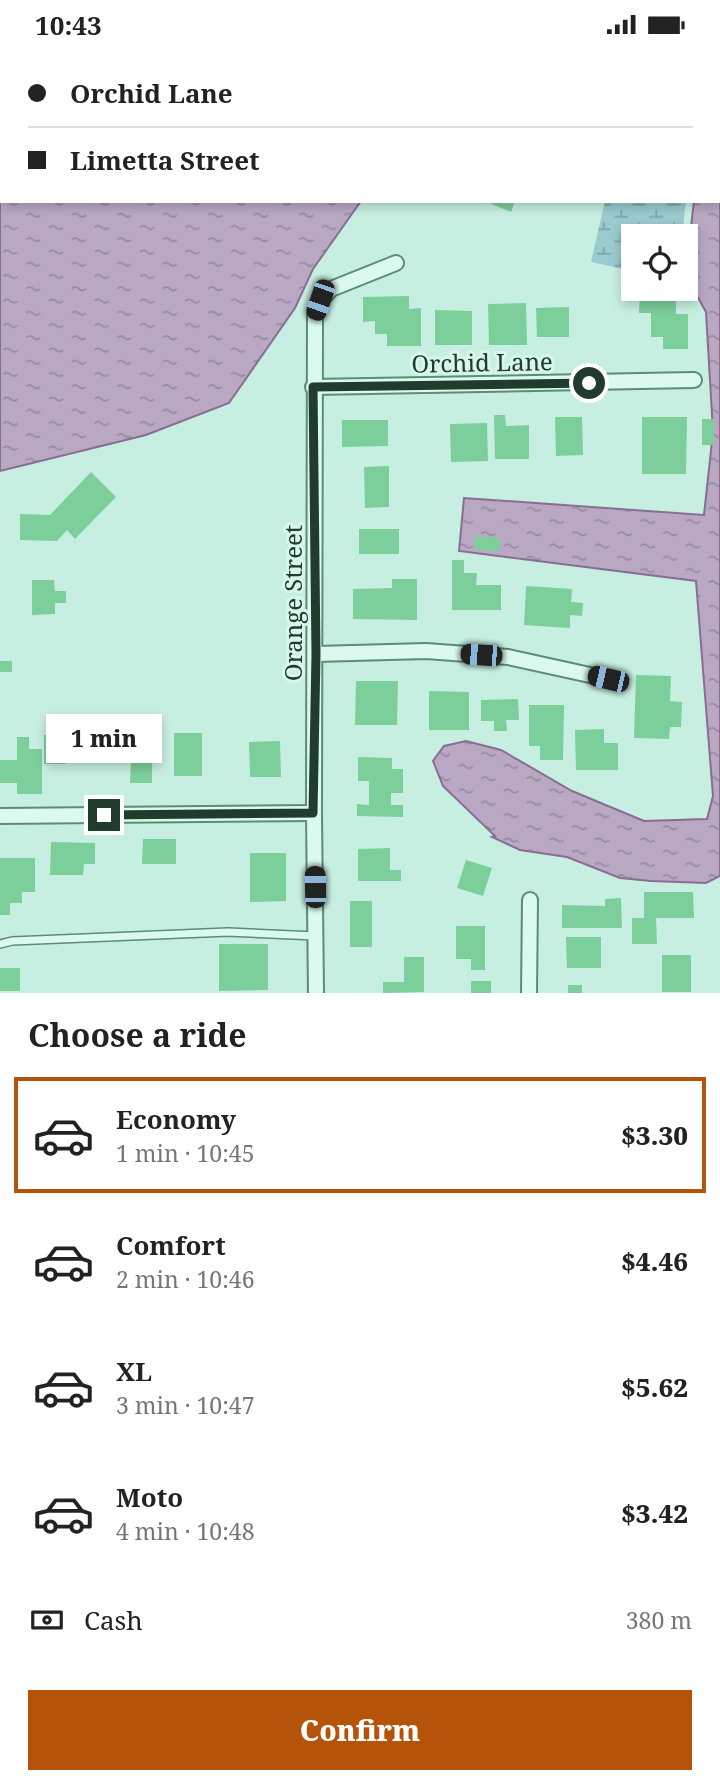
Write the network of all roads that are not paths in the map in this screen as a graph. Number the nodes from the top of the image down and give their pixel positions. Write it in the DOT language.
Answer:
graph roads {
  1 [pos="396,263"];
  2 [pos="694,380"];
  3 [pos="313,387"];
  4 [pos="316,654"];
  5 [pos="608,679"];
  6 [pos="313,813"];
  7 [pos="0,816"];
  8 [pos="530,900"];
  9 [pos="316,936"];
  10 [pos="0,944"];
  11 [pos="316,993"];
  12 [pos="529,993"];
  1 -- 3 [label="street, Orange Street"];
  2 -- 3 [label="street, Orchid Lane"];
  3 -- 4 [label="street, Orange Street"];
  4 -- 5 [label="street"];
  4 -- 6 [label="street, Orange Street"];
  6 -- 7 [label="street"];
  6 -- 9 [label="street, Orange Street"];
  8 -- 12 [label="street"];
  9 -- 10 [label="lane"];
  9 -- 11 [label="street, Orange Street"];
}
